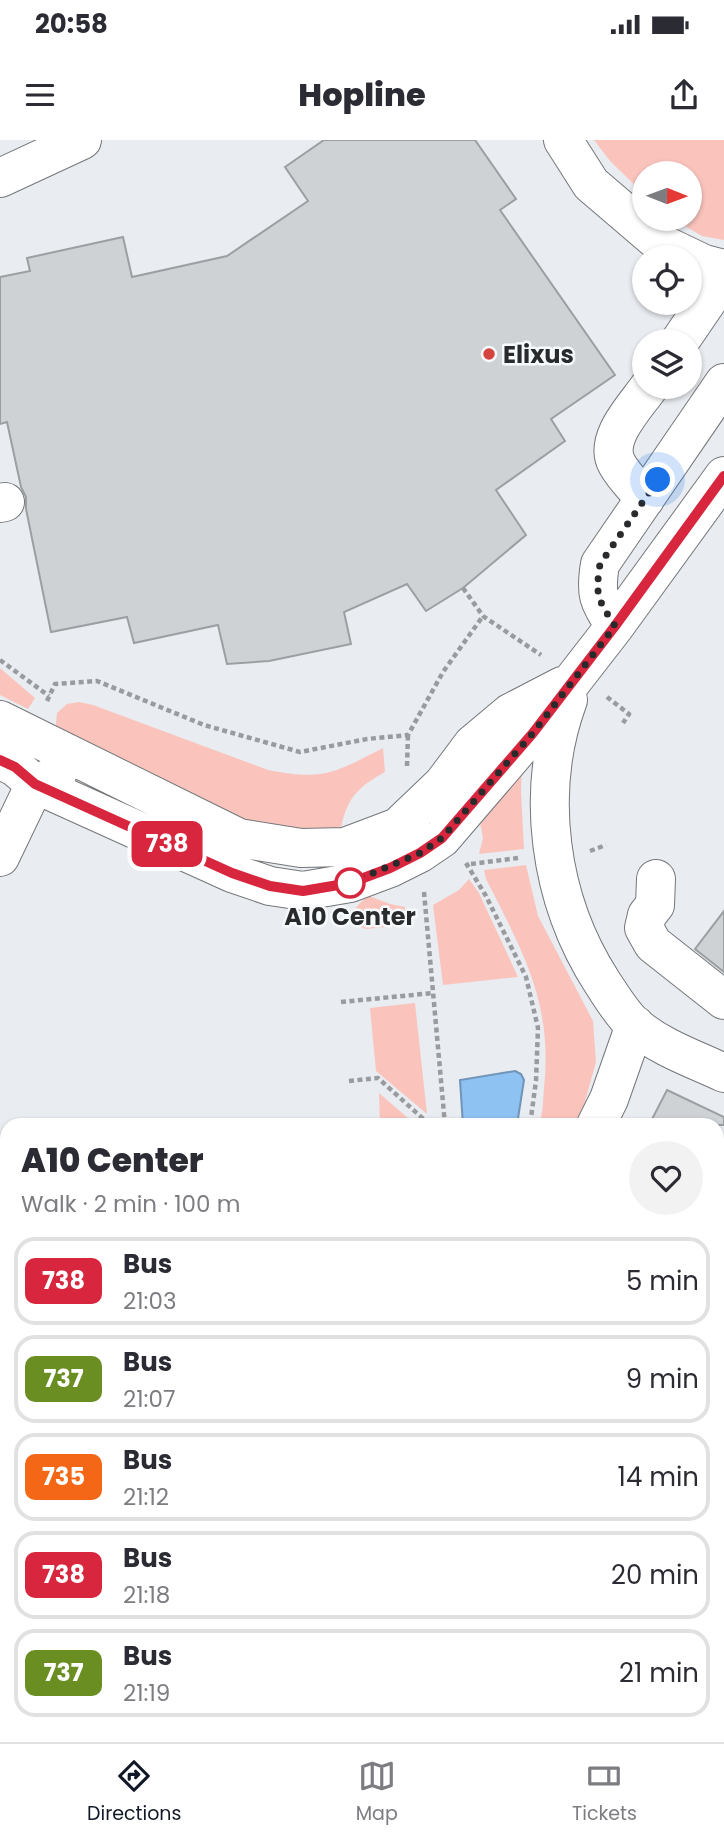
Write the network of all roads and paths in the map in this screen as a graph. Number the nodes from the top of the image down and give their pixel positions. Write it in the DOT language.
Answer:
graph roads {
  1 [pos="82,140"];
  2 [pos="563,140"];
  3 [pos="0,178"];
  4 [pos="722,268"];
  5 [pos="688,329"];
  6 [pos="724,383"];
  7 [pos="641,399"];
  8 [pos="724,476"];
  9 [pos="645,499"];
  10 [pos="463,588"];
  11 [pos="483,616"];
  12 [pos="615,626"];
  13 [pos="0,660"];
  14 [pos="590,686"];
  15 [pos="49,696"];
  16 [pos="622,723"];
  17 [pos="15,728"];
  18 [pos="408,735"];
  19 [pos="0,760"];
  20 [pos="97,769"];
  21 [pos="35,784"];
  22 [pos="417,810"];
  23 [pos="606,845"];
  24 [pos="431,846"];
  25 [pos="591,851"];
  26 [pos="0,857"];
  27 [pos="656,879"];
  28 [pos="433,993"];
  29 [pos="724,1000"];
  30 [pos="341,1002"];
  31 [pos="635,1025"];
  32 [pos="724,1073"];
  33 [pos="349,1081"];
  34 [pos="422,1118"];
  35 [pos="444,1118"];
  36 [pos="531,1118"];
  37 [pos="600,1118"];
  1 -- 3 [label="street"];
  2 -- 4 [label="street"];
  4 -- 5 [label="street"];
  6 -- 9 [label="street"];
  7 -- 9 [label="street"];
  8 -- 12 [label="street"];
  9 -- 12 [label="street"];
  10 -- 11 [label="path"];
  11 -- 14 [label="path"];
  11 -- 18 [label="path"];
  12 -- 14 [label="street"];
  13 -- 15 [label="path"];
  14 -- 16 [label="path"];
  14 -- 22 [label="street"];
  14 -- 24 [label="street"];
  14 -- 31 [label="street"];
  15 -- 17 [label="path"];
  15 -- 18 [label="path"];
  17 -- 20 [label="street"];
  18 -- 22 [label="path"];
  19 -- 21 [label="street"];
  20 -- 21 [label="street"];
  20 -- 22 [label="street"];
  21 -- 24 [label="street"];
  21 -- 26 [label="street"];
  23 -- 25 [label="path"];
  24 -- 28 [label="path"];
  24 -- 36 [label="path"];
  27 -- 29 [label="street"];
  28 -- 30 [label="path"];
  28 -- 35 [label="path"];
  31 -- 32 [label="street"];
  31 -- 37 [label="street"];
  33 -- 34 [label="path"];
}
